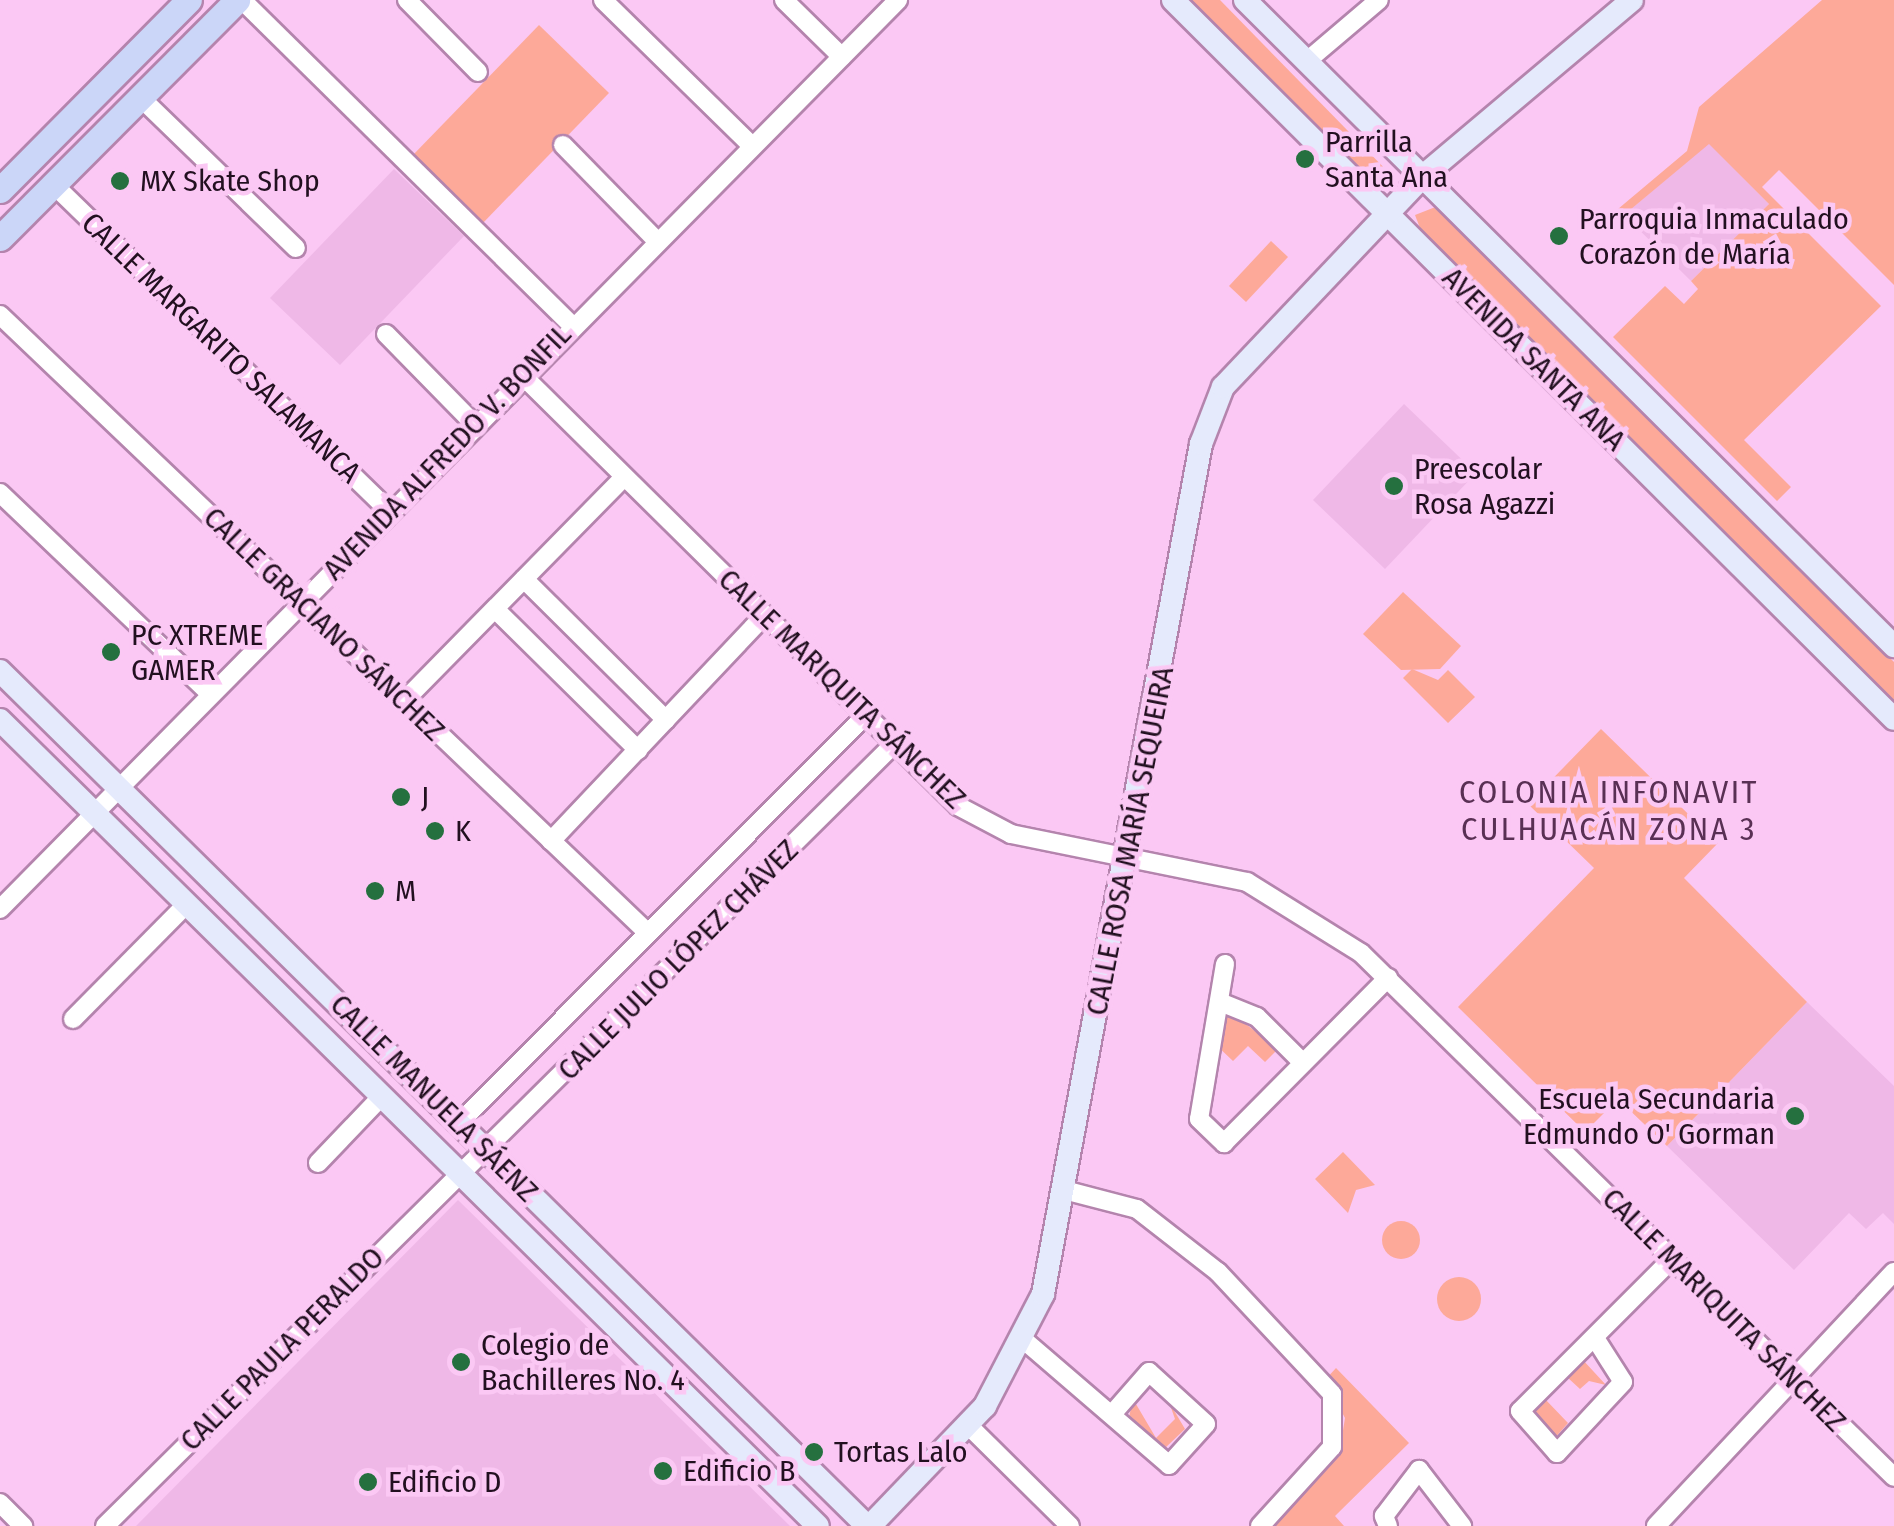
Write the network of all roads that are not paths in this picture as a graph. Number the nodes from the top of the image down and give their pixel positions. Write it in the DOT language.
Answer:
graph roads {
  1 [pos="189,0"];
  2 [pos="240,0"];
  3 [pos="407,0"];
  4 [pos="603,0"];
  5 [pos="784,0"];
  6 [pos="898,0"];
  7 [pos="1174,0"];
  8 [pos="1245,0"];
  9 [pos="1379,0"];
  10 [pos="1632,0"];
  11 [pos="842,57"];
  12 [pos="1307,61"];
  13 [pos="478,72"];
  14 [pos="140,97"];
  15 [pos="563,146"];
  16 [pos="752,146"];
  17 [pos="1422,176"];
  18 [pos="53,184"];
  19 [pos="0,190"];
  20 [pos="1388,210"];
  21 [pos="0,238"];
  22 [pos="655,240"];
  23 [pos="296,248"];
  24 [pos="0,315"];
  25 [pos="571,324"];
  26 [pos="386,334"];
  27 [pos="522,375"];
  28 [pos="474,424"];
  29 [pos="624,477"];
  30 [pos="0,494"];
  31 [pos="389,511"];
  32 [pos="524,579"];
  33 [pos="300,602"];
  34 [pos="495,609"];
  35 [pos="764,616"];
  36 [pos="1894,646"];
  37 [pos="0,671"];
  38 [pos="210,694"];
  39 [pos="404,701"];
  40 [pos="865,716"];
  41 [pos="1894,719"];
  42 [pos="0,720"];
  43 [pos="666,720"];
  44 [pos="894,744"];
  45 [pos="638,750"];
  46 [pos="118,788"];
  47 [pos="94,813"];
  48 [pos="551,841"];
  49 [pos="1127,856"];
  50 [pos="187,904"];
  51 [pos="0,909"];
  52 [pos="648,933"];
  53 [pos="1226,964"];
  54 [pos="1388,978"];
  55 [pos="1220,1002"];
  56 [pos="73,1019"];
  57 [pos="1303,1063"];
  58 [pos="382,1096"];
  59 [pos="459,1124"];
  60 [pos="488,1152"];
  61 [pos="318,1163"];
  62 [pos="460,1173"];
  63 [pos="1064,1190"];
  64 [pos="1671,1260"];
  65 [pos="1894,1272"];
  66 [pos="1595,1338"];
  67 [pos="1025,1342"];
  68 [pos="1791,1379"];
  69 [pos="1113,1413"];
  70 [pos="968,1426"];
  71 [pos="1894,1477"];
  72 [pos="0,1503"];
  73 [pos="23,1526"];
  74 [pos="105,1526"];
  75 [pos="818,1526"];
  76 [pos="868,1526"];
  77 [pos="1070,1526"];
  78 [pos="1260,1526"];
  79 [pos="1388,1526"];
  80 [pos="1462,1526"];
  81 [pos="1656,1526"];
  1 -- 19 [label="main road"];
  2 -- 14 [label="main road"];
  2 -- 25 [label="street"];
  3 -- 13 [label="street"];
  4 -- 16 [label="street"];
  5 -- 11 [label="street"];
  6 -- 11 [label="street, AVENIDA ALFREDO V. BONFIL"];
  7 -- 20 [label="street, AVENIDA SANTA ANA"];
  8 -- 12 [label="street, AVENIDA SANTA ANA"];
  9 -- 12 [label="street"];
  10 -- 17 [label="street, CALLE ROSA MARÍA SEQUEIRA"];
  11 -- 16 [label="street, AVENIDA ALFREDO V. BONFIL"];
  12 -- 17 [label="street, AVENIDA SANTA ANA"];
  14 -- 18 [label="main road"];
  14 -- 23 [label="street"];
  15 -- 22 [label="street"];
  16 -- 22 [label="street, AVENIDA ALFREDO V. BONFIL"];
  17 -- 20 [label="street, CALLE ROSA MARÍA SEQUEIRA"];
  17 -- 36 [label="street, AVENIDA SANTA ANA"];
  18 -- 21 [label="main road"];
  18 -- 31 [label="street, CALLE MARGARITO SALAMANCA"];
  20 -- 41 [label="street, AVENIDA SANTA ANA"];
  20 -- 49 [label="street, CALLE ROSA MARÍA SEQUEIRA"];
  22 -- 25 [label="street, AVENIDA ALFREDO V. BONFIL"];
  24 -- 33 [label="street, CALLE GRACIANO SÁNCHEZ"];
  25 -- 27 [label="street, AVENIDA ALFREDO V. BONFIL"];
  26 -- 28 [label="street"];
  27 -- 28 [label="street, AVENIDA ALFREDO V. BONFIL"];
  27 -- 29 [label="street, CALLE MARIQUITA SÁNCHEZ"];
  28 -- 31 [label="street, AVENIDA ALFREDO V. BONFIL"];
  29 -- 32 [label="street"];
  29 -- 35 [label="street, CALLE MARIQUITA SÁNCHEZ"];
  30 -- 38 [label="street"];
  31 -- 33 [label="street, AVENIDA ALFREDO V. BONFIL"];
  32 -- 34 [label="street"];
  32 -- 43 [label="street"];
  33 -- 38 [label="street, AVENIDA ALFREDO V. BONFIL"];
  33 -- 39 [label="street, CALLE GRACIANO SÁNCHEZ"];
  34 -- 39 [label="street"];
  34 -- 45 [label="street"];
  35 -- 40 [label="street, CALLE MARIQUITA SÁNCHEZ"];
  35 -- 43 [label="street"];
  37 -- 46 [label="street, CALLE MANUELA SÁENZ"];
  38 -- 46 [label="street, AVENIDA ALFREDO V. BONFIL"];
  39 -- 48 [label="street, CALLE GRACIANO SÁNCHEZ"];
  40 -- 44 [label="street, CALLE MARIQUITA SÁNCHEZ"];
  40 -- 52 [label="street, CALLE JULIO LÓPEZ CHÁVEZ"];
  42 -- 47 [label="street, CALLE MANUELA SÁENZ"];
  43 -- 45 [label="street"];
  44 -- 49 [label="street, CALLE MARIQUITA SÁNCHEZ"];
  44 -- 60 [label="street, CALLE JULIO LÓPEZ CHÁVEZ"];
  45 -- 48 [label="street"];
  46 -- 47 [label="street, AVENIDA ALFREDO V. BONFIL"];
  46 -- 59 [label="street, CALLE MANUELA SÁENZ"];
  47 -- 50 [label="street, CALLE MANUELA SÁENZ"];
  47 -- 51 [label="street, AVENIDA ALFREDO V. BONFIL"];
  48 -- 52 [label="street, CALLE GRACIANO SÁNCHEZ"];
  49 -- 54 [label="street, CALLE MARIQUITA SÁNCHEZ"];
  49 -- 63 [label="street, CALLE ROSA MARÍA SEQUEIRA"];
  50 -- 56 [label="street"];
  50 -- 58 [label="street, CALLE MANUELA SÁENZ"];
  52 -- 59 [label="street, CALLE JULIO LÓPEZ CHÁVEZ"];
  53 -- 55 [label="street"];
  54 -- 57 [label="street"];
  54 -- 64 [label="street, CALLE MARIQUITA SÁNCHEZ"];
  55 -- 57 [label="street"];
  55 -- 57 [label="street"];
  58 -- 61 [label="street"];
  58 -- 62 [label="street, CALLE MANUELA SÁENZ"];
  59 -- 60 [label="street, CALLE MANUELA SÁENZ"];
  60 -- 62 [label="street, CALLE JULIO LÓPEZ CHÁVEZ"];
  60 -- 76 [label="street, CALLE MANUELA SÁENZ"];
  62 -- 74 [label="street, CALLE PAULA PERALDO"];
  62 -- 75 [label="street, CALLE MANUELA SÁENZ"];
  63 -- 67 [label="street, CALLE ROSA MARÍA SEQUEIRA"];
  63 -- 78 [label="street"];
  64 -- 66 [label="street"];
  64 -- 68 [label="street, CALLE MARIQUITA SÁNCHEZ"];
  65 -- 68 [label="street"];
  66 -- 66 [label="street"];
  67 -- 69 [label="street"];
  67 -- 70 [label="street, CALLE ROSA MARÍA SEQUEIRA"];
  68 -- 71 [label="street, CALLE MARIQUITA SÁNCHEZ"];
  68 -- 81 [label="street"];
  69 -- 69 [label="street"];
  70 -- 76 [label="street, CALLE ROSA MARÍA SEQUEIRA"];
  70 -- 77 [label="street"];
  72 -- 73 [label="street"];
  79 -- 80 [label="street"];
}
